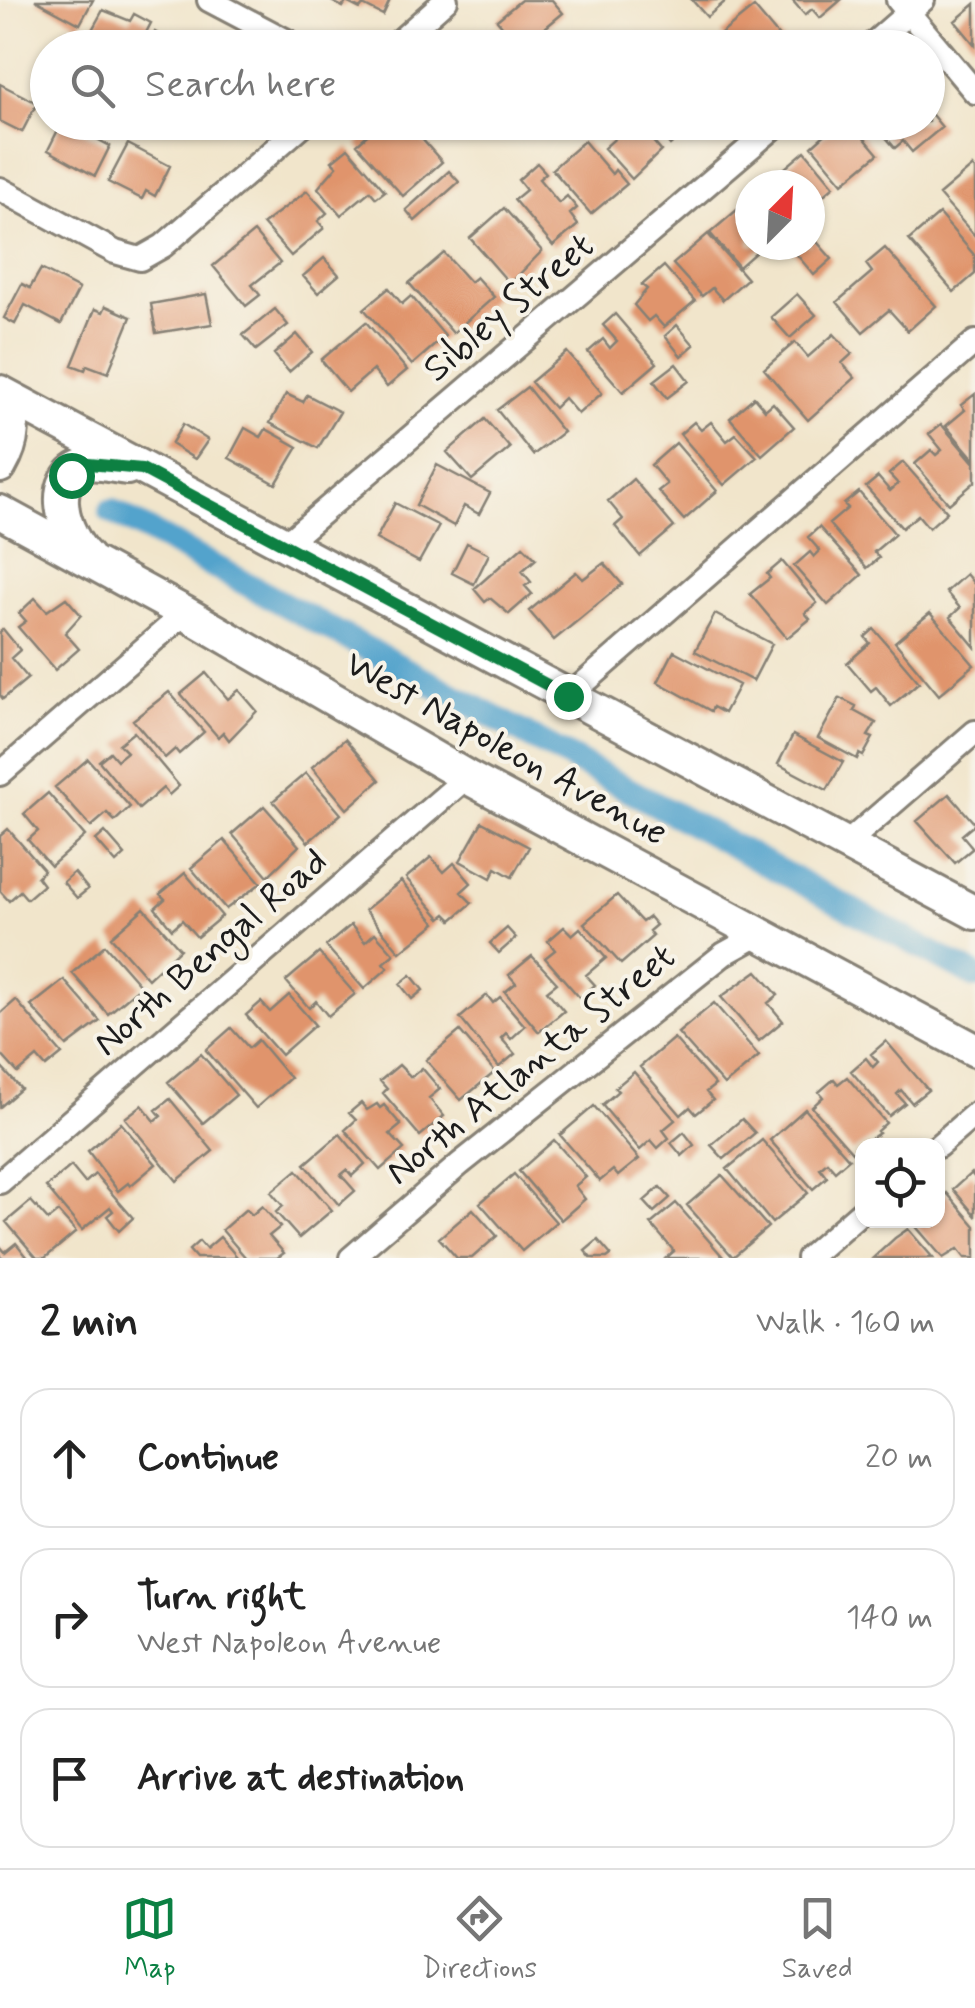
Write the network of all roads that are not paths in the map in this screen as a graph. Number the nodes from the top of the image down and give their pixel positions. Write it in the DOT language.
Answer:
graph roads {
  1 [pos="209,0"];
  2 [pos="446,0"];
  3 [pos="910,4"];
  4 [pos="266,30"];
  5 [pos="412,30"];
  6 [pos="885,30"];
  7 [pos="929,30"];
  8 [pos="945,51"];
  9 [pos="975,92"];
  10 [pos="285,140"];
  11 [pos="759,140"];
  12 [pos="0,189"];
  13 [pos="975,342"];
  14 [pos="3,394"];
  15 [pos="0,466"];
  16 [pos="142,469"];
  17 [pos="0,512"];
  18 [pos="283,546"];
  19 [pos="95,564"];
  20 [pos="184,613"];
  21 [pos="568,696"];
  22 [pos="975,732"];
  23 [pos="0,774"];
  24 [pos="467,777"];
  25 [pos="846,844"];
  26 [pos="975,913"];
  27 [pos="760,934"];
  28 [pos="975,1050"];
  29 [pos="975,1114"];
  30 [pos="945,1140"];
  31 [pos="0,1182"];
  32 [pos="855,1217"];
  33 [pos="351,1258"];
  34 [pos="808,1258"];
  1 -- 4 [label="street"];
  2 -- 5 [label="street"];
  3 -- 6 [label="street"];
  3 -- 7 [label="street"];
  8 -- 9 [label="street"];
  10 -- 12 [label="street"];
  11 -- 18 [label="street, Sibley Street"];
  13 -- 21 [label="street"];
  14 -- 15 [label="main road"];
  14 -- 16 [label="main road, West Napoleon Avenue"];
  16 -- 18 [label="main road, West Napoleon Avenue"];
  16 -- 19 [label="main road"];
  17 -- 19 [label="main road, West Napoleon Avenue"];
  18 -- 21 [label="main road, West Napoleon Avenue"];
  19 -- 20 [label="main road, West Napoleon Avenue"];
  20 -- 23 [label="street"];
  20 -- 24 [label="main road, West Napoleon Avenue"];
  21 -- 25 [label="main road, West Napoleon Avenue"];
  22 -- 25 [label="street"];
  24 -- 27 [label="main road, West Napoleon Avenue"];
  24 -- 31 [label="street, North Bengal Road"];
  25 -- 26 [label="main road, West Napoleon Avenue"];
  27 -- 28 [label="main road, West Napoleon Avenue"];
  27 -- 33 [label="street, North Atlanta Street"];
  29 -- 30 [label="street"];
  32 -- 34 [label="street"];
}
